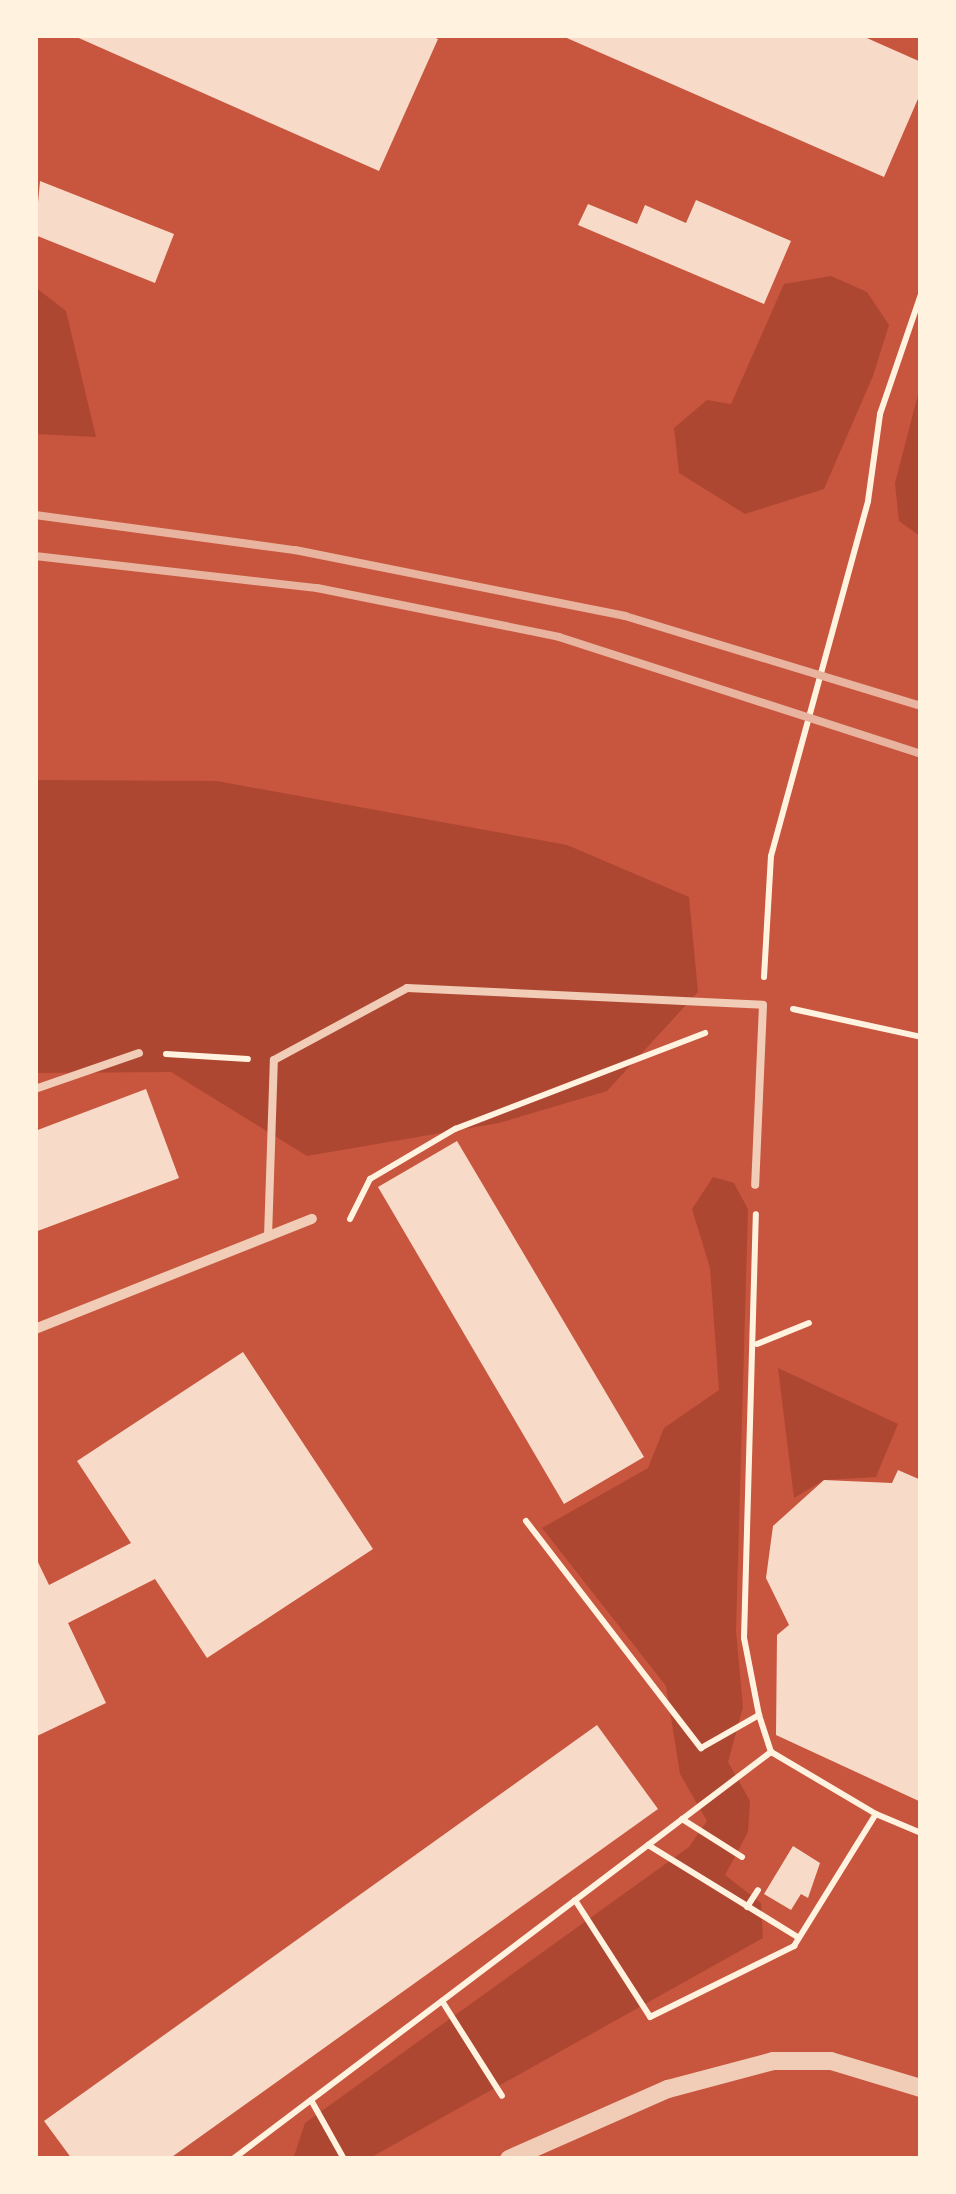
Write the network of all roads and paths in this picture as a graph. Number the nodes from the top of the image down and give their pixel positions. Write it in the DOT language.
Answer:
graph roads {
  1 [pos="921,294"];
  2 [pos="731,1002"];
  3 [pos="763,1004"];
  4 [pos="921,1037"];
  5 [pos="139,1053"];
  6 [pos="274,1060"];
  7 [pos="35,1090"];
  8 [pos="756,1185"];
  9 [pos="312,1219"];
  10 [pos="350,1219"];
  11 [pos="268,1237"];
  12 [pos="809,1323"];
  13 [pos="35,1329"];
  14 [pos="757,1344"];
  15 [pos="526,1521"];
  16 [pos="760,1715"];
  17 [pos="772,1752"];
  18 [pos="876,1814"];
  19 [pos="682,1819"];
  20 [pos="921,1833"];
  21 [pos="648,1845"];
  22 [pos="742,1857"];
  23 [pos="758,1890"];
  24 [pos="575,1900"];
  25 [pos="748,1906"];
  26 [pos="799,1938"];
  27 [pos="442,2001"];
  28 [pos="921,2088"];
  29 [pos="502,2096"];
  30 [pos="311,2100"];
  31 [pos="232,2159"];
  32 [pos="344,2159"];
  33 [pos="509,2159"];
  1 -- 3 [label="path"];
  2 -- 3 [label="lane"];
  2 -- 6 [label="lane"];
  2 -- 10 [label="path"];
  3 -- 4 [label="path"];
  3 -- 8 [label="lane"];
  5 -- 6 [label="path"];
  5 -- 7 [label="lane"];
  6 -- 11 [label="lane"];
  8 -- 14 [label="path"];
  9 -- 11 [label="street"];
  11 -- 13 [label="street"];
  12 -- 14 [label="path"];
  14 -- 16 [label="path"];
  15 -- 16 [label="path"];
  16 -- 17 [label="path"];
  17 -- 18 [label="path"];
  17 -- 19 [label="path"];
  18 -- 20 [label="path"];
  18 -- 26 [label="path"];
  19 -- 21 [label="path"];
  19 -- 22 [label="path"];
  21 -- 24 [label="path"];
  21 -- 25 [label="path"];
  23 -- 25 [label="path"];
  24 -- 26 [label="path"];
  24 -- 27 [label="path"];
  25 -- 26 [label="path"];
  27 -- 29 [label="path"];
  27 -- 30 [label="path"];
  28 -- 33 [label="street"];
  30 -- 31 [label="path"];
  30 -- 32 [label="path"];
}
